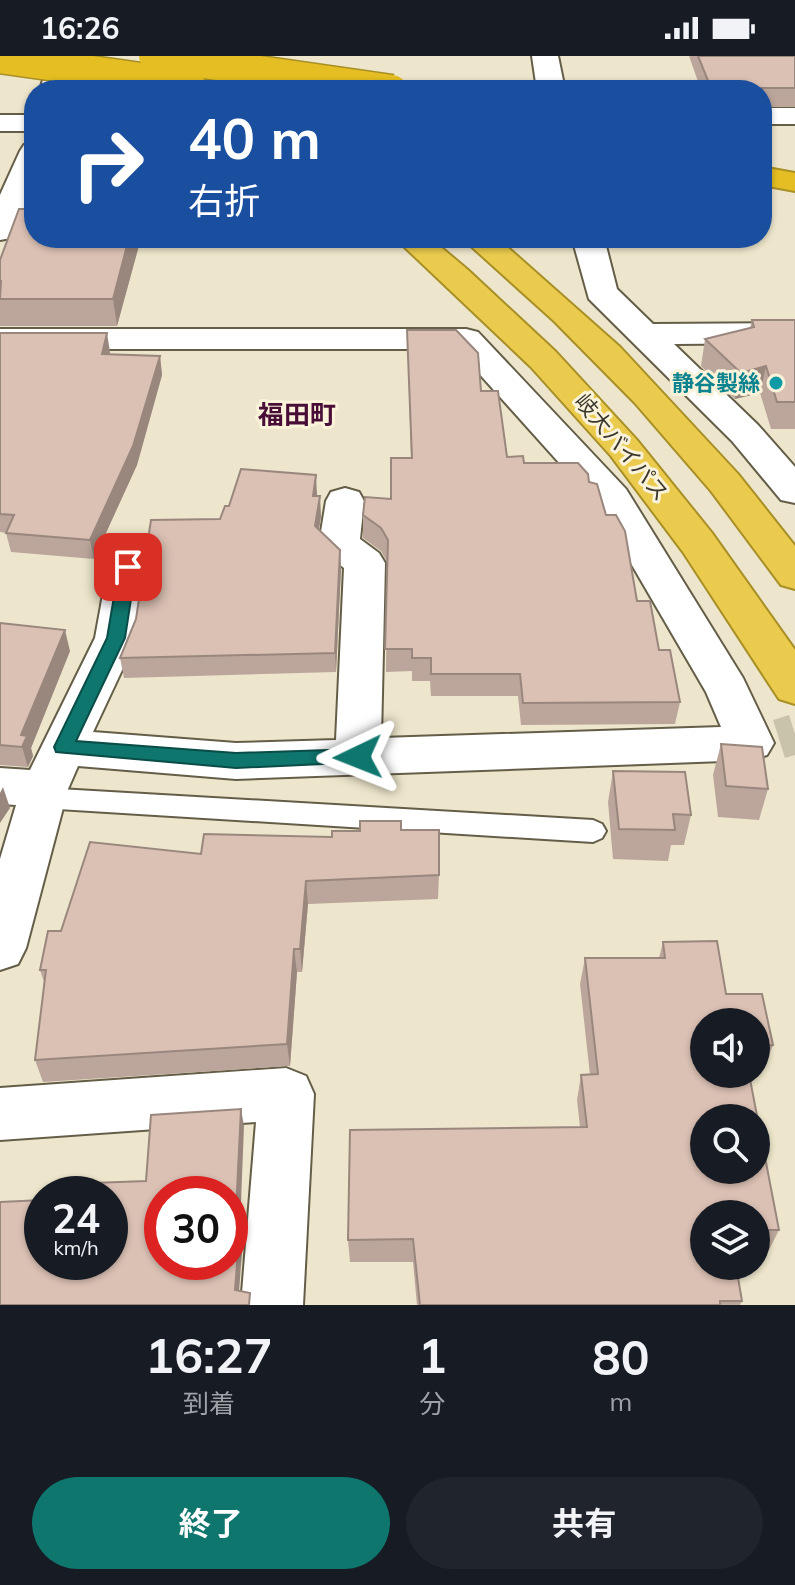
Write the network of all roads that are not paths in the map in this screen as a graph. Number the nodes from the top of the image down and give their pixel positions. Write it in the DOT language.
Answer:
graph roads {
  1 [pos="63,56"];
  2 [pos="94,56"];
  3 [pos="154,56"];
  4 [pos="166,56"];
  5 [pos="545,56"];
  6 [pos="0,58"];
  7 [pos="57,80"];
  8 [pos="147,80"];
  9 [pos="173,80"];
  10 [pos="214,80"];
  11 [pos="322,80"];
  12 [pos="549,80"];
  13 [pos="772,116"];
  14 [pos="795,116"];
  15 [pos="0,123"];
  16 [pos="24,123"];
  17 [pos="772,152"];
  18 [pos="795,156"];
  19 [pos="24,174"];
  20 [pos="772,178"];
  21 [pos="795,182"];
  22 [pos="24,226"];
  23 [pos="1,227"];
  24 [pos="423,248"];
  25 [pos="490,248"];
  26 [pos="590,248"];
  27 [pos="795,333"];
  28 [pos="647,334"];
  29 [pos="0,339"];
  30 [pos="795,491"];
  31 [pos="345,501"];
  32 [pos="128,567"];
  33 [pos="795,575"];
  34 [pos="795,688"];
  35 [pos="358,757"];
  36 [pos="38,780"];
  37 [pos="593,831"];
  38 [pos="0,948"];
  39 [pos="0,1114"];
  40 [pos="272,1305"];
  1 -- 7 [label="street"];
  2 -- 8 [label="highway, bridge"];
  3 -- 11 [label="highway, bridge"];
  4 -- 10 [label="highway, bridge"];
  5 -- 12 [label="street"];
  6 -- 9 [label="highway, bridge"];
  13 -- 14 [label="street"];
  15 -- 16 [label="street"];
  17 -- 18 [label="highway"];
  19 -- 23 [label="street"];
  20 -- 21 [label="highway"];
  22 -- 23 [label="street"];
  24 -- 34 [label="highway, 岐大バイパス"];
  25 -- 33 [label="highway"];
  26 -- 28 [label="street"];
  27 -- 28 [label="street"];
  28 -- 30 [label="street"];
  29 -- 35 [label="street"];
  31 -- 35 [label="street"];
  32 -- 36 [label="street"];
  35 -- 36 [label="street"];
  36 -- 37 [label="lane"];
  36 -- 38 [label="street"];
  39 -- 40 [label="street"];
}
